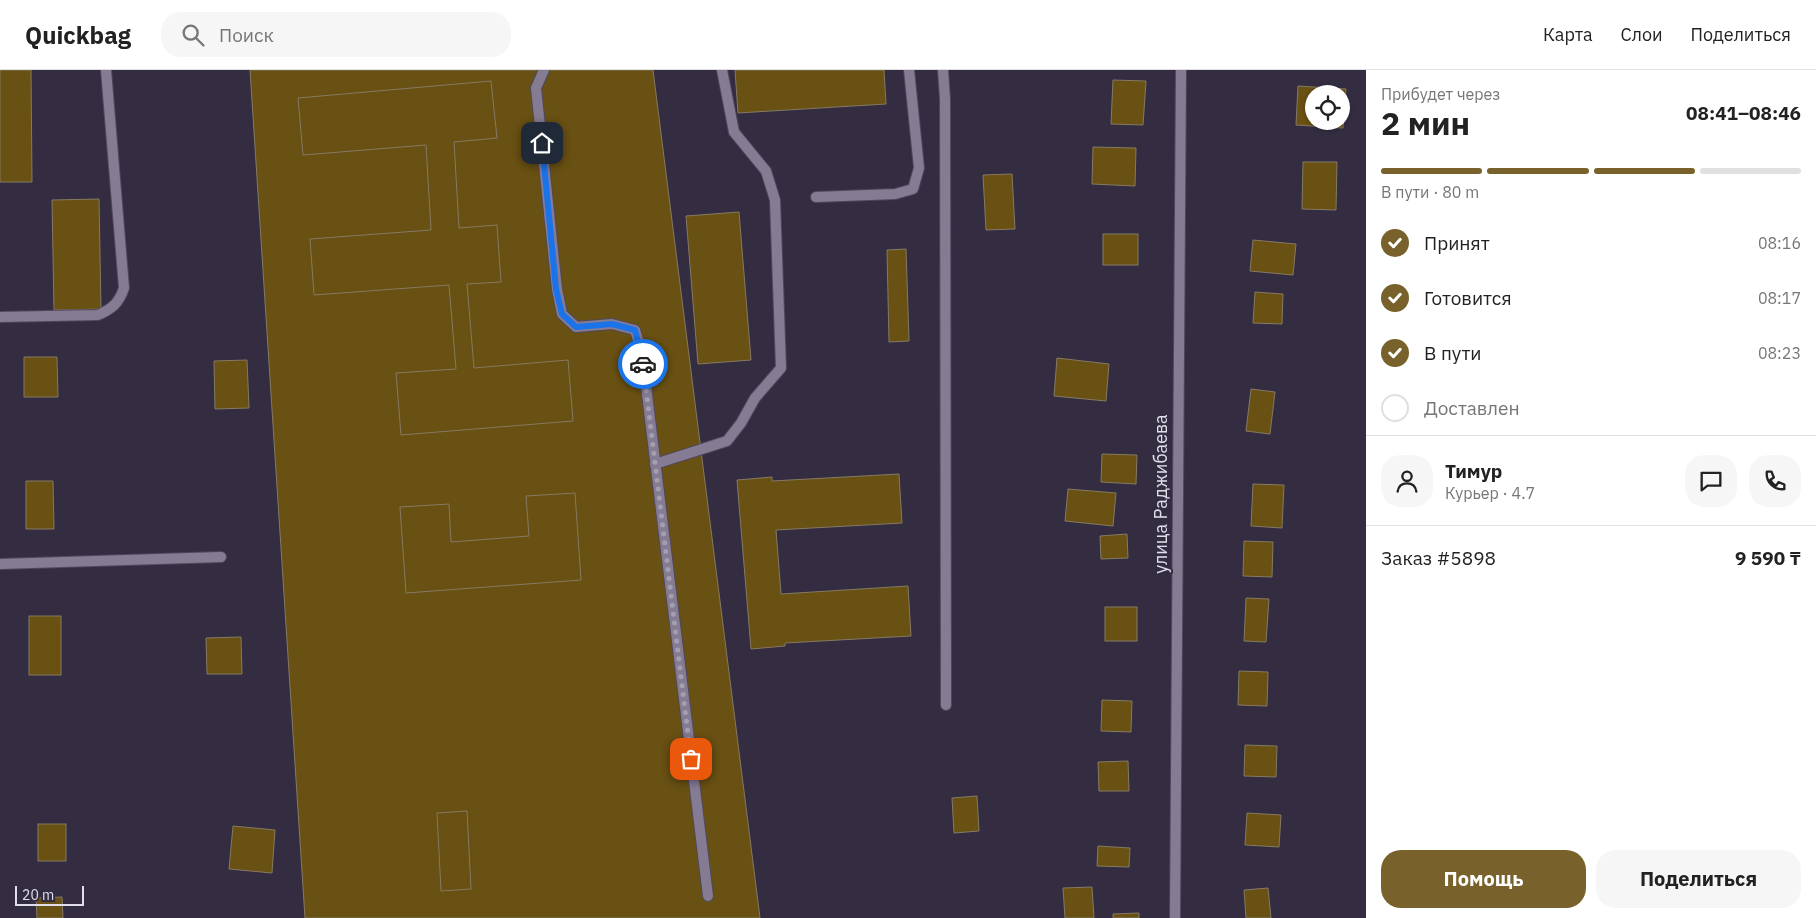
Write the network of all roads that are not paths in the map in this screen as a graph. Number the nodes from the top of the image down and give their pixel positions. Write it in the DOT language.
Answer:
graph roads {
  1 [pos="106,70"];
  2 [pos="544,70"];
  3 [pos="722,70"];
  4 [pos="909,70"];
  5 [pos="943,70"];
  6 [pos="1180,70"];
  7 [pos="816,197"];
  8 [pos="0,317"];
  9 [pos="655,464"];
  10 [pos="221,557"];
  11 [pos="0,564"];
  12 [pos="946,704"];
  13 [pos="708,896"];
  14 [pos="1174,918"];
  1 -- 8 [label="street"];
  2 -- 9 [label="street"];
  3 -- 9 [label="street"];
  4 -- 7 [label="street"];
  5 -- 12 [label="street"];
  6 -- 14 [label="street, улица Раджибаева"];
  9 -- 13 [label="street"];
  10 -- 11 [label="street"];
}
